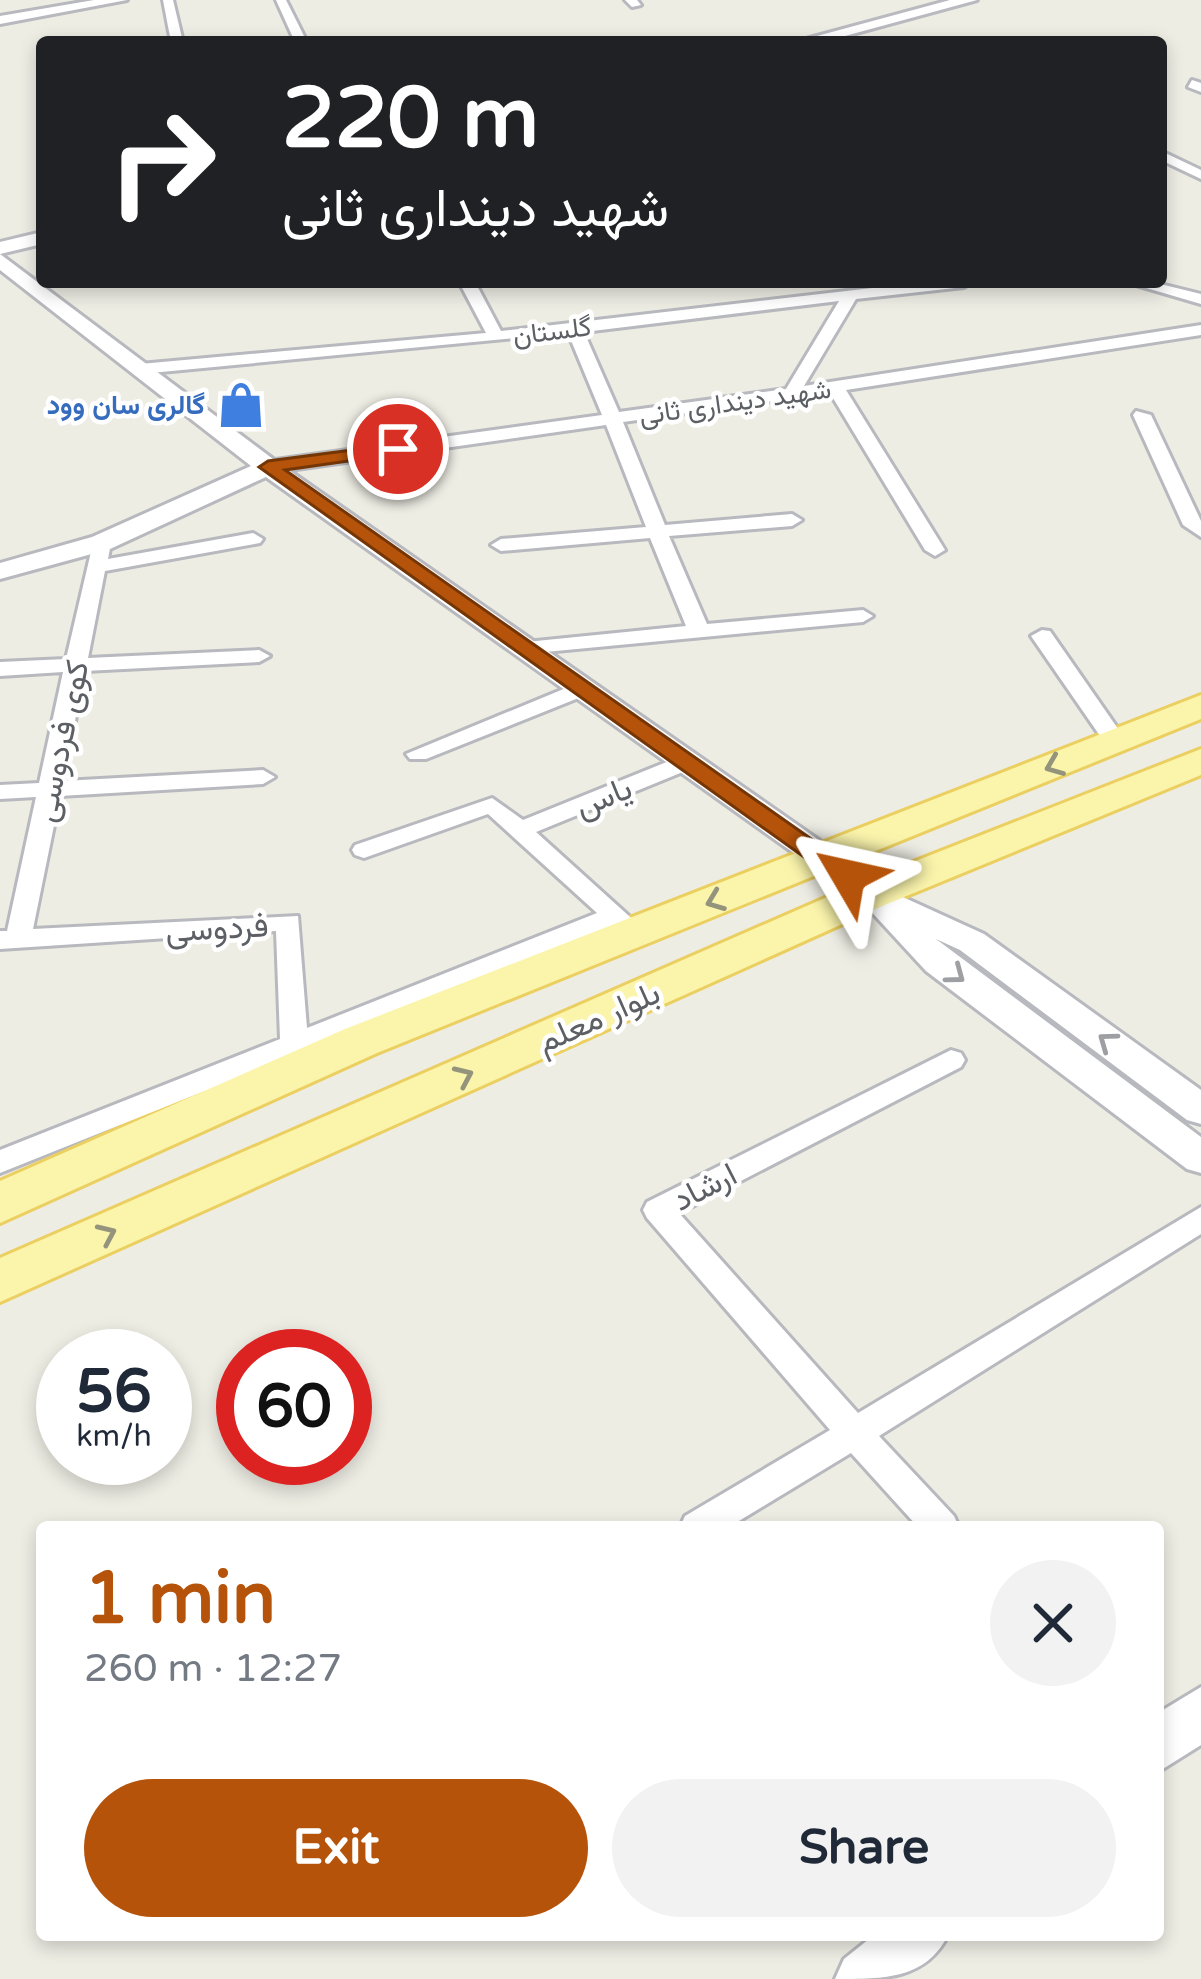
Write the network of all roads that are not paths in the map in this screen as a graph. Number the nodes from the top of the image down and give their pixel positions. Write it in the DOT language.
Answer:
graph roads {
  1 [pos="120,0"];
  2 [pos="168,0"];
  3 [pos="281,0"];
  4 [pos="969,0"];
  5 [pos="0,20"];
  6 [pos="177,36"];
  7 [pos="298,36"];
  8 [pos="827,36"];
  9 [pos="1201,149"];
  10 [pos="1167,154"];
  11 [pos="1167,158"];
  12 [pos="1201,175"];
  13 [pos="36,239"];
  14 [pos="0,248"];
  15 [pos="0,260"];
  16 [pos="470,288"];
  17 [pos="916,288"];
  18 [pos="1158,288"];
  19 [pos="851,296"];
  20 [pos="1201,299"];
  21 [pos="574,328"];
  22 [pos="1201,330"];
  23 [pos="496,337"];
  24 [pos="140,369"];
  25 [pos="836,387"];
  26 [pos="791,394"];
  27 [pos="1142,415"];
  28 [pos="615,419"];
  29 [pos="268,467"];
  30 [pos="792,520"];
  31 [pos="1201,531"];
  32 [pos="656,534"];
  33 [pos="253,539"];
  34 [pos="501,545"];
  35 [pos="935,550"];
  36 [pos="99,555"];
  37 [pos="0,571"];
  38 [pos="863,616"];
  39 [pos="699,631"];
  40 [pos="1042,636"];
  41 [pos="524,647"];
  42 [pos="259,656"];
  43 [pos="76,664"];
  44 [pos="0,669"];
  45 [pos="583,688"];
  46 [pos="1201,706"];
  47 [pos="1115,741"];
  48 [pos="418,754"];
  49 [pos="1201,761"];
  50 [pos="687,763"];
  51 [pos="263,777"];
  52 [pos="50,788"];
  53 [pos="0,792"];
  54 [pos="519,830"];
  55 [pos="364,850"];
  56 [pos="824,859"];
  57 [pos="872,894"];
  58 [pos="626,924"];
  59 [pos="9,939"];
  60 [pos="295,1056"];
  61 [pos="950,1060"];
  62 [pos="1201,1110"];
  63 [pos="1201,1158"];
  64 [pos="0,1162"];
  65 [pos="0,1203"];
  66 [pos="1201,1220"];
  67 [pos="0,1281"];
  68 [pos="854,1433"];
  69 [pos="708,1521"];
  70 [pos="935,1521"];
  71 [pos="1201,1712"];
  72 [pos="1164,1741"];
  73 [pos="912,1941"];
  74 [pos="864,1979"];
  1 -- 5 [label="street"];
  2 -- 6 [label="street"];
  3 -- 7 [label="street"];
  4 -- 8 [label="main road"];
  9 -- 10 [label="street"];
  11 -- 12 [label="street"];
  13 -- 14 [label="main road"];
  15 -- 24 [label="street"];
  16 -- 23 [label="street"];
  17 -- 19 [label="street, گلستان"];
  18 -- 20 [label="street"];
  19 -- 21 [label="street, گلستان"];
  19 -- 26 [label="street"];
  21 -- 23 [label="street, گلستان"];
  21 -- 28 [label="street"];
  22 -- 25 [label="street, شهید دینداری ثانی"];
  23 -- 24 [label="street, گلستان"];
  24 -- 29 [label="street"];
  25 -- 26 [label="street, شهید دینداری ثانی"];
  25 -- 35 [label="street"];
  26 -- 28 [label="street, شهید دینداری ثانی"];
  27 -- 31 [label="street"];
  28 -- 29 [label="street, شهید دینداری ثانی"];
  28 -- 32 [label="street"];
  29 -- 36 [label="street"];
  29 -- 41 [label="street"];
  30 -- 32 [label="street"];
  32 -- 34 [label="street"];
  32 -- 39 [label="street"];
  33 -- 36 [label="street"];
  36 -- 37 [label="street"];
  36 -- 43 [label="street, کوی فردوسی"];
  38 -- 39 [label="street"];
  39 -- 41 [label="street"];
  40 -- 47 [label="street"];
  41 -- 45 [label="street"];
  42 -- 43 [label="street"];
  43 -- 44 [label="street"];
  43 -- 52 [label="street, کوی فردوسی"];
  45 -- 48 [label="street"];
  45 -- 50 [label="street"];
  46 -- 47 [label="main road, بلوار معلم"];
  47 -- 56 [label="main road, بلوار معلم, one-way"];
  49 -- 57 [label="main road, بلوار معلم"];
  50 -- 54 [label="street, یاس"];
  50 -- 56 [label="street"];
  51 -- 52 [label="street"];
  52 -- 53 [label="street"];
  52 -- 59 [label="street, کوی فردوسی"];
  54 -- 55 [label="street, یاس"];
  54 -- 58 [label="street, یاس"];
  56 -- 57 [label="main road"];
  56 -- 58 [label="main road, بلوار معلم, one-way"];
  62 -- 57 [label="street, one-way"];
  57 -- 63 [label="street, one-way"];
  67 -- 57 [label="main road, بلوار معلم, one-way"];
  58 -- 60 [label="main road, بلوار معلم"];
  59 -- 60 [label="street, فردوسی"];
  60 -- 64 [label="street"];
  60 -- 65 [label="main road, بلوار معلم"];
  61 -- 68 [label="street, ارشاد"];
  66 -- 68 [label="street"];
  68 -- 69 [label="street"];
  68 -- 70 [label="street, ارشاد"];
  71 -- 72 [label="street"];
  73 -- 74 [label="street"];
}
